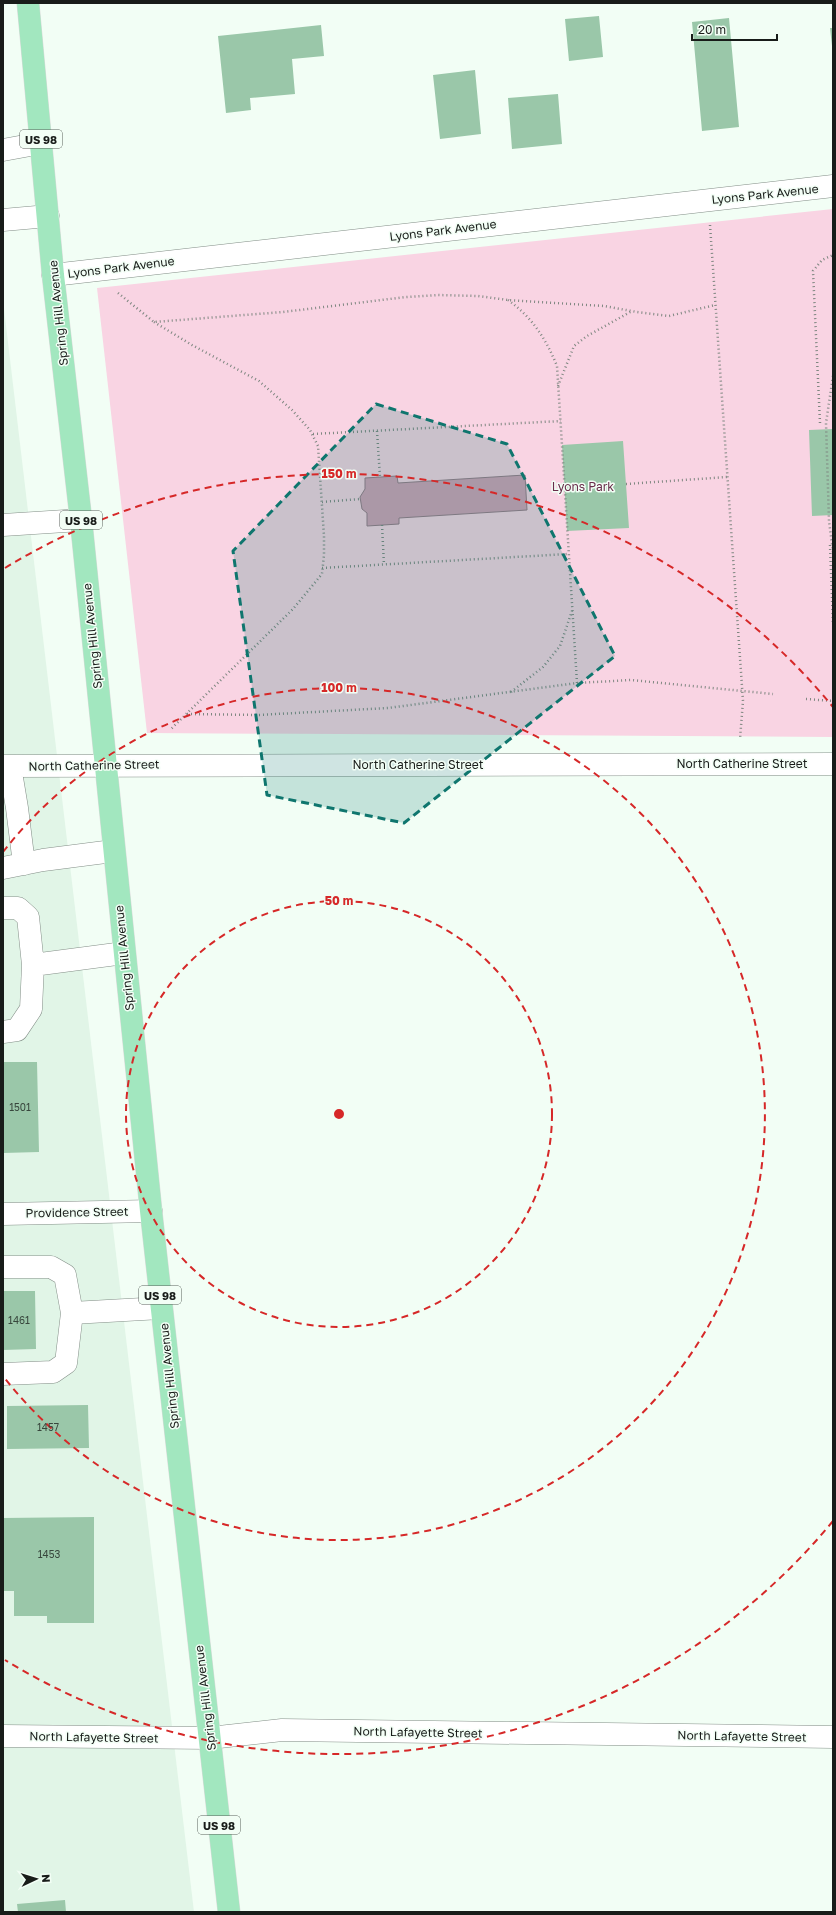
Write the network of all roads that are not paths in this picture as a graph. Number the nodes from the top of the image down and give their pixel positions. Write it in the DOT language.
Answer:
graph roads {
  1 [pos="28,3"];
  2 [pos="41,143"];
  3 [pos="3,150"];
  4 [pos="833,186"];
  5 [pos="48,216"];
  6 [pos="3,220"];
  7 [pos="53,275"];
  8 [pos="81,520"];
  9 [pos="3,525"];
  10 [pos="833,764"];
  11 [pos="105,765"];
  12 [pos="6,766"];
  13 [pos="113,851"];
  14 [pos="13,866"];
  15 [pos="3,908"];
  16 [pos="124,953"];
  17 [pos="33,965"];
  18 [pos="3,1032"];
  19 [pos="151,1211"];
  20 [pos="3,1214"];
  21 [pos="3,1267"];
  22 [pos="161,1308"];
  23 [pos="72,1313"];
  24 [pos="3,1374"];
  25 [pos="3,1736"];
  26 [pos="833,1737"];
  27 [pos="210,1738"];
  28 [pos="229,1912"];
  1 -- 2 [label="main road, Spring Hill Avenue / US 98"];
  2 -- 3 [label="street"];
  2 -- 5 [label="main road, Spring Hill Avenue / US 98"];
  4 -- 7 [label="street, Lyons Park Avenue"];
  5 -- 6 [label="street"];
  5 -- 7 [label="main road, Spring Hill Avenue / US 98"];
  7 -- 8 [label="main road, Spring Hill Avenue / US 98"];
  8 -- 9 [label="street"];
  8 -- 11 [label="main road, Spring Hill Avenue / US 98"];
  10 -- 11 [label="street, North Catherine Street"];
  11 -- 12 [label="street, North Catherine Street"];
  11 -- 13 [label="main road, Spring Hill Avenue / US 98"];
  12 -- 14 [label="street"];
  13 -- 14 [label="street"];
  13 -- 16 [label="main road, Spring Hill Avenue / US 98"];
  15 -- 17 [label="street"];
  16 -- 17 [label="street"];
  16 -- 19 [label="main road, Spring Hill Avenue / US 98"];
  17 -- 18 [label="street"];
  19 -- 20 [label="street, Providence Street"];
  19 -- 22 [label="main road, Spring Hill Avenue / US 98"];
  21 -- 23 [label="street"];
  22 -- 23 [label="street"];
  22 -- 27 [label="main road, Spring Hill Avenue / US 98"];
  23 -- 24 [label="street"];
  25 -- 27 [label="street, North Lafayette Street"];
  26 -- 27 [label="street, North Lafayette Street"];
  27 -- 28 [label="main road, Spring Hill Avenue / US 98"];
}
